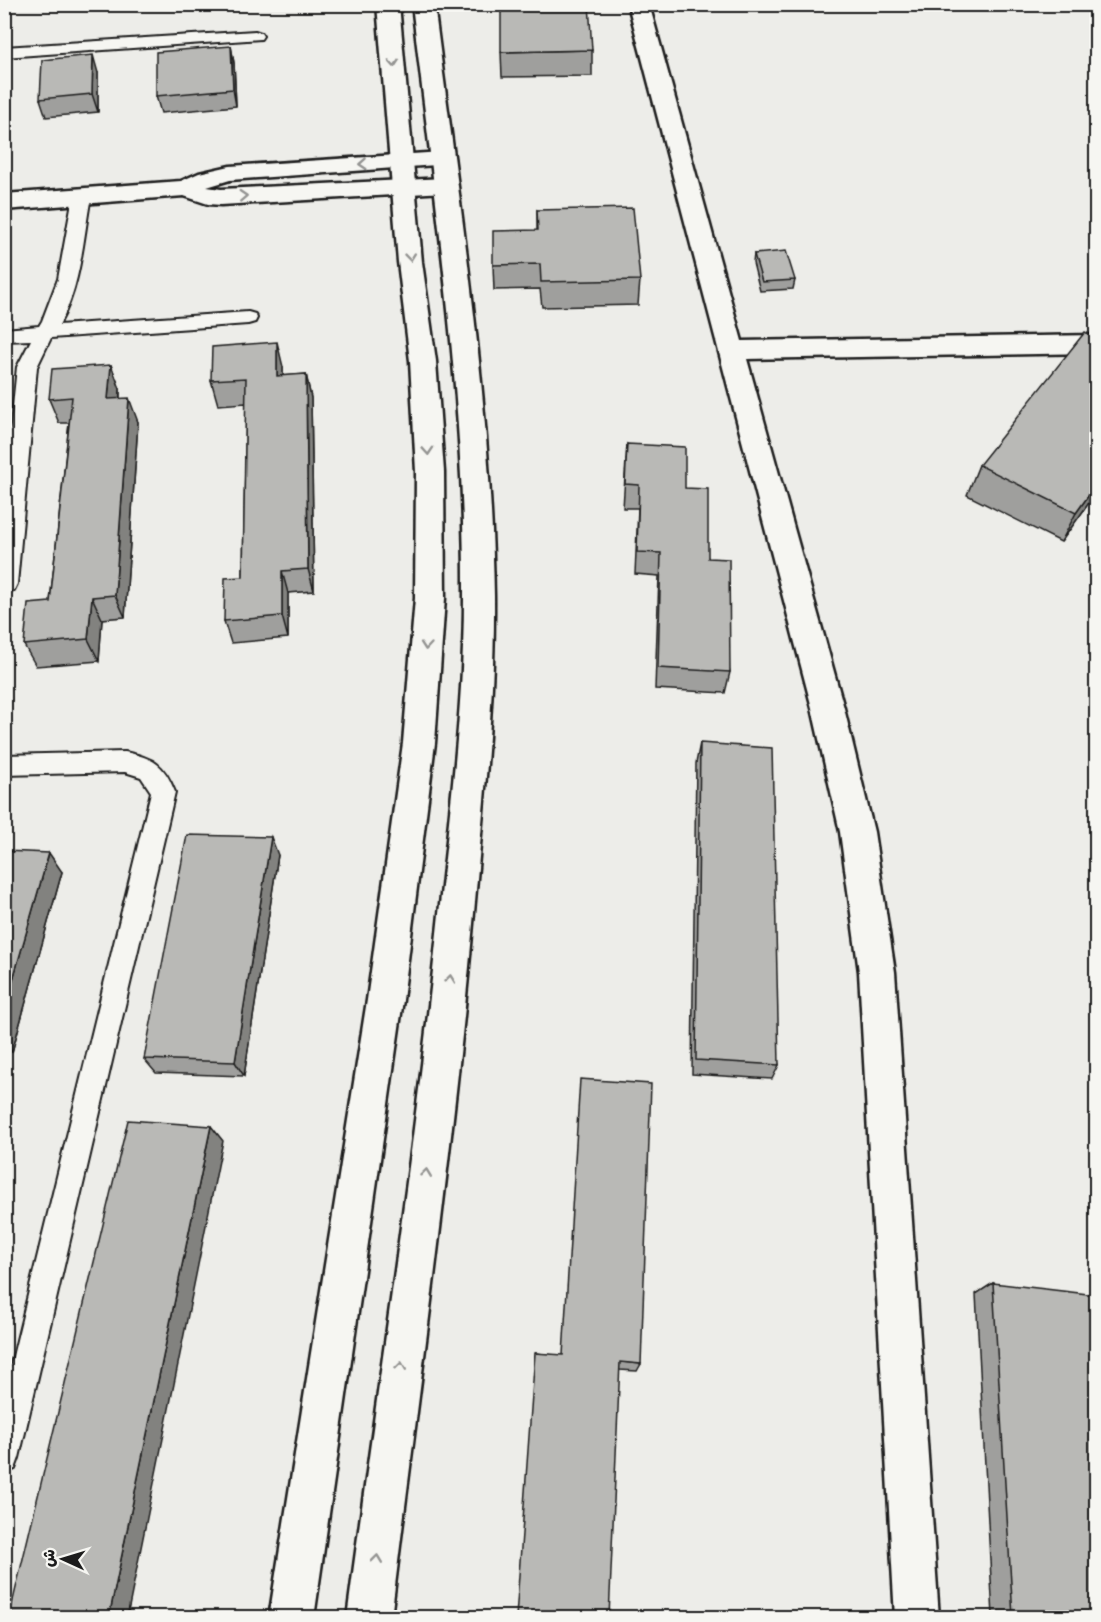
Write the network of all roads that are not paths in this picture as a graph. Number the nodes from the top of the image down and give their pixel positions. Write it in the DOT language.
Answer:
graph roads {
  1 [pos="388,4"];
  2 [pos="423,4"];
  3 [pos="638,4"];
  4 [pos="255,36"];
  5 [pos="4,52"];
  6 [pos="444,172"];
  7 [pos="403,174"];
  8 [pos="82,196"];
  9 [pos="4,202"];
  10 [pos="248,318"];
  11 [pos="45,332"];
  12 [pos="4,335"];
  13 [pos="1096,345"];
  14 [pos="731,350"];
  15 [pos="6,584"];
  16 [pos="4,765"];
  17 [pos="4,1458"];
  18 [pos="291,1617"];
  19 [pos="369,1617"];
  20 [pos="917,1617"];
  1 -- 7 [label="main road, one-way"];
  2 -- 6 [label="main road"];
  3 -- 14 [label="main road"];
  4 -- 5 [label="lane"];
  6 -- 7 [label="main road"];
  19 -- 6 [label="main road, one-way"];
  7 -- 8 [label="main road"];
  7 -- 18 [label="main road, one-way"];
  8 -- 9 [label="main road"];
  8 -- 11 [label="lane"];
  10 -- 11 [label="lane"];
  11 -- 12 [label="lane"];
  11 -- 15 [label="lane"];
  13 -- 14 [label="main road"];
  14 -- 20 [label="main road"];
  16 -- 17 [label="lane"];
}
